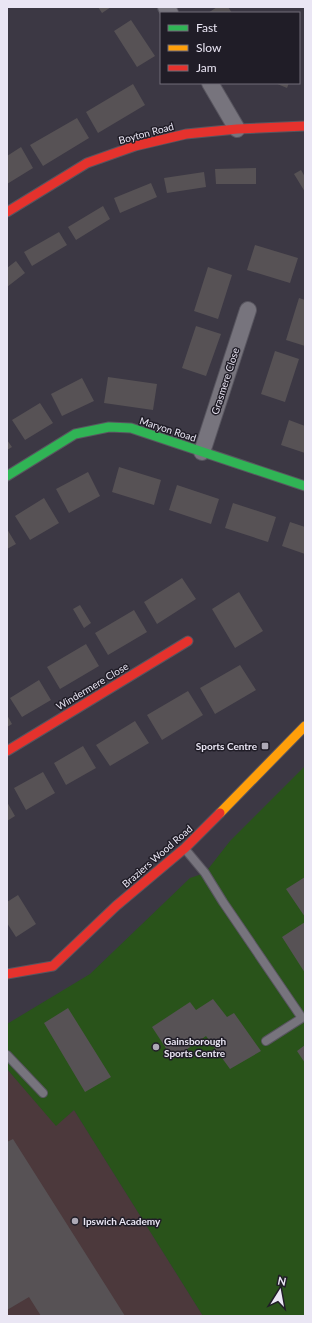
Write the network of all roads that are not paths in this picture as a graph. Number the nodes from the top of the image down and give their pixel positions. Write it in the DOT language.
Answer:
graph roads {
  1 [pos="211,84"];
  2 [pos="305,126"];
  3 [pos="237,129"];
  4 [pos="7,212"];
  5 [pos="248,310"];
  6 [pos="202,452"];
  7 [pos="7,476"];
  8 [pos="305,486"];
  9 [pos="188,641"];
  10 [pos="305,726"];
  11 [pos="7,751"];
  12 [pos="185,848"];
  13 [pos="7,974"];
  14 [pos="266,1041"];
  15 [pos="7,1056"];
  16 [pos="43,1093"];
  1 -- 3 [label="street"];
  2 -- 3 [label="street, Boyton Road"];
  3 -- 4 [label="street, Boyton Road"];
  5 -- 6 [label="street, Grasmere Close"];
  6 -- 7 [label="street, Maryon Road"];
  6 -- 8 [label="street, Maryon Road"];
  9 -- 11 [label="street, Windermere Close"];
  10 -- 12 [label="street, Braziers Wood Road"];
  12 -- 13 [label="street, Braziers Wood Road"];
  12 -- 14 [label="lane"];
  15 -- 16 [label="lane"];
}
